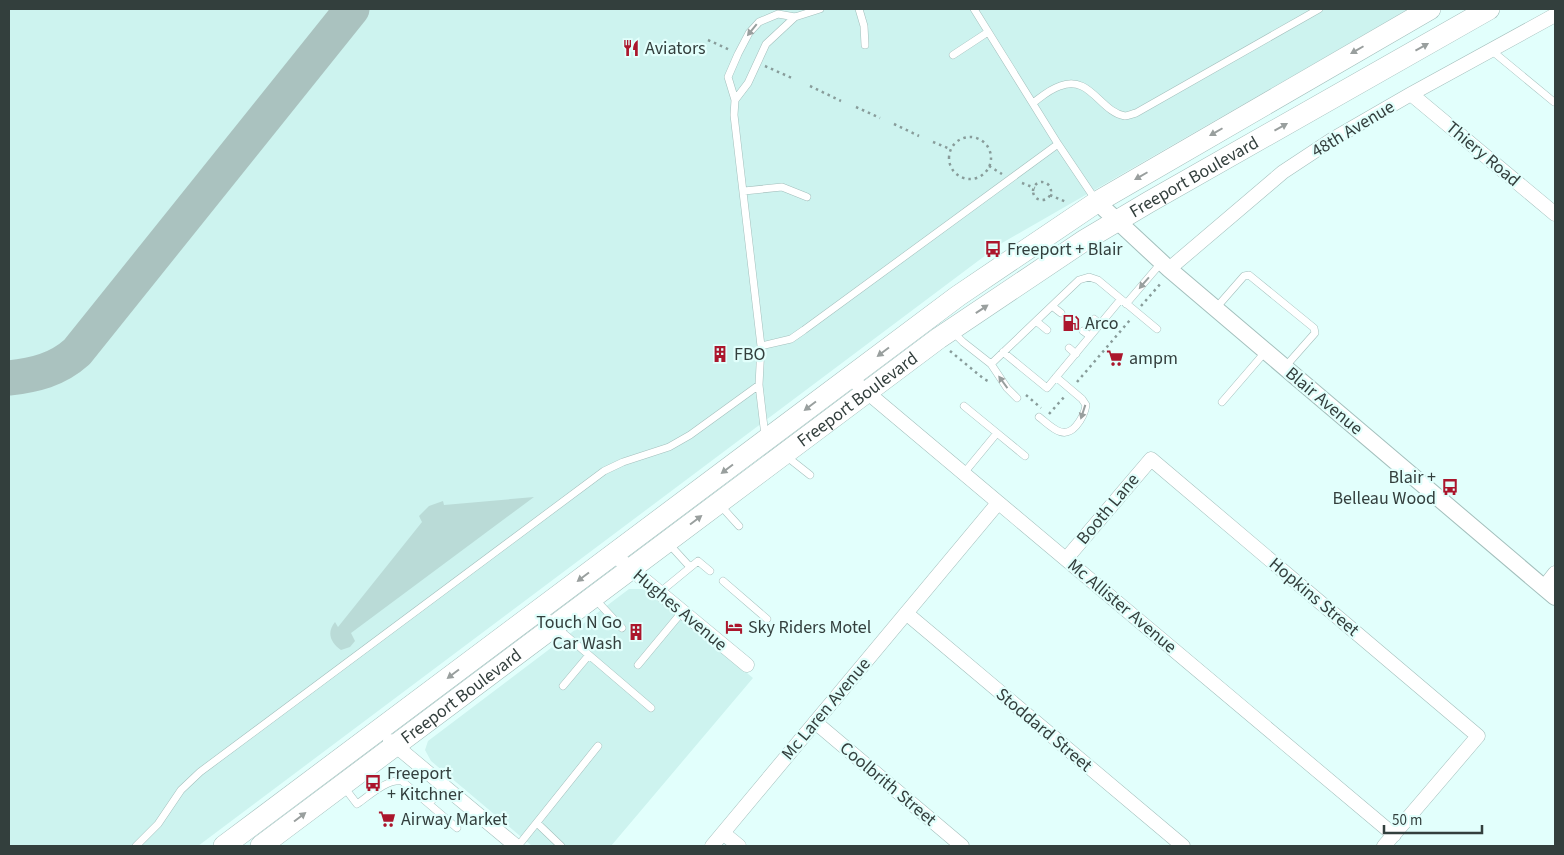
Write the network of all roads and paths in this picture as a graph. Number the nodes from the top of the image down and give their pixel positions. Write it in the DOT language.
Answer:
graph roads {
  1 [pos="820,9"];
  2 [pos="859,9"];
  3 [pos="974,9"];
  4 [pos="1320,9"];
  5 [pos="1430,9"];
  6 [pos="1489,9"];
  7 [pos="1555,15"];
  8 [pos="795,17"];
  9 [pos="988,32"];
  10 [pos="708,40"];
  11 [pos="864,45"];
  12 [pos="1491,50"];
  13 [pos="731,51"];
  14 [pos="954,55"];
  15 [pos="764,65"];
  16 [pos="794,79"];
  17 [pos="810,86"];
  18 [pos="1412,94"];
  19 [pos="734,100"];
  20 [pos="842,101"];
  21 [pos="1554,102"];
  22 [pos="1033,103"];
  23 [pos="856,107"];
  24 [pos="880,118"];
  25 [pos="894,124"];
  26 [pos="919,136"];
  27 [pos="933,142"];
  28 [pos="1058,144"];
  29 [pos="951,150"];
  30 [pos="989,166"];
  31 [pos="1004,174"];
  32 [pos="1020,182"];
  33 [pos="1035,188"];
  34 [pos="744,191"];
  35 [pos="1050,195"];
  36 [pos="807,197"];
  37 [pos="1066,202"];
  38 [pos="1097,202"];
  39 [pos="1555,214"];
  40 [pos="1117,220"];
  41 [pos="1165,266"];
  42 [pos="1064,294"];
  43 [pos="1072,300"];
  44 [pos="1123,302"];
  45 [pos="1052,306"];
  46 [pos="1216,309"];
  47 [pos="1061,312"];
  48 [pos="1094,319"];
  49 [pos="1036,320"];
  50 [pos="1100,324"];
  51 [pos="1157,329"];
  52 [pos="951,330"];
  53 [pos="1047,330"];
  54 [pos="1083,331"];
  55 [pos="1090,336"];
  56 [pos="761,346"];
  57 [pos="1069,348"];
  58 [pos="1266,351"];
  59 [pos="1004,352"];
  60 [pos="1076,354"];
  61 [pos="990,364"];
  62 [pos="1284,367"];
  63 [pos="849,377"];
  64 [pos="1056,377"];
  65 [pos="759,384"];
  66 [pos="866,392"];
  67 [pos="1017,398"];
  68 [pos="1222,402"];
  69 [pos="964,406"];
  70 [pos="1039,417"];
  71 [pos="997,433"];
  72 [pos="766,440"];
  73 [pos="784,454"];
  74 [pos="1024,456"];
  75 [pos="1151,459"];
  76 [pos="964,473"];
  77 [pos="810,475"];
  78 [pos="718,503"];
  79 [pos="998,503"];
  80 [pos="739,526"];
  81 [pos="667,542"];
  82 [pos="612,554"];
  83 [pos="1066,559"];
  84 [pos="690,567"];
  85 [pos="630,569"];
  86 [pos="710,571"];
  87 [pos="1555,573"];
  88 [pos="723,581"];
  89 [pos="1550,592"];
  90 [pos="659,593"];
  91 [pos="594,597"];
  92 [pos="541,608"];
  93 [pos="682,612"];
  94 [pos="906,613"];
  95 [pos="767,619"];
  96 [pos="554,626"];
  97 [pos="622,628"];
  98 [pos="589,655"];
  99 [pos="638,665"];
  100 [pos="747,665"];
  101 [pos="564,686"];
  102 [pos="652,708"];
  103 [pos="815,722"];
  104 [pos="377,730"];
  105 [pos="396,746"];
  106 [pos="598,746"];
  107 [pos="343,785"];
  108 [pos="444,786"];
  109 [pos="429,804"];
  110 [pos="536,823"];
  111 [pos="457,828"];
  112 [pos="723,833"];
  113 [pos="1394,835"];
  114 [pos="271,842"];
  115 [pos="136,846"];
  116 [pos="224,846"];
  117 [pos="517,846"];
  118 [pos="561,846"];
  119 [pos="712,846"];
  120 [pos="739,846"];
  121 [pos="962,846"];
  122 [pos="1182,846"];
  123 [pos="1384,846"];
  1 -- 8 [label="lane"];
  2 -- 11 [label="lane"];
  3 -- 9 [label="lane"];
  4 -- 22 [label="lane"];
  5 -- 38 [label="main road, Freeport Boulevard, one-way"];
  40 -- 6 [label="main road, Freeport Boulevard, one-way"];
  7 -- 12 [label="street, 48th Avenue"];
  8 -- 19 [label="lane"];
  8 -- 19 [label="lane, one-way"];
  9 -- 14 [label="lane"];
  9 -- 22 [label="lane"];
  10 -- 13 [label="path"];
  12 -- 18 [label="street, 48th Avenue"];
  12 -- 21 [label="lane"];
  15 -- 16 [label="path"];
  17 -- 20 [label="path"];
  18 -- 39 [label="street, Thiery Road"];
  18 -- 41 [label="street, 48th Avenue"];
  19 -- 34 [label="lane"];
  22 -- 28 [label="lane"];
  23 -- 24 [label="path"];
  25 -- 26 [label="path"];
  27 -- 29 [label="path"];
  28 -- 38 [label="lane"];
  28 -- 56 [label="lane"];
  29 -- 30 [label="path"];
  29 -- 30 [label="path"];
  30 -- 31 [label="path"];
  32 -- 33 [label="path"];
  33 -- 35 [label="path"];
  33 -- 35 [label="path"];
  34 -- 36 [label="lane"];
  34 -- 56 [label="lane"];
  35 -- 37 [label="path"];
  38 -- 40 [label="street, Blair Avenue"];
  38 -- 63 [label="main road, Freeport Boulevard, one-way"];
  40 -- 41 [label="street, Blair Avenue"];
  52 -- 40 [label="main road, Freeport Boulevard, one-way"];
  41 -- 44 [label="lane, one-way"];
  41 -- 46 [label="street, Blair Avenue"];
  42 -- 43 [label="lane"];
  42 -- 44 [label="lane"];
  42 -- 45 [label="lane"];
  44 -- 50 [label="lane"];
  44 -- 51 [label="lane"];
  45 -- 47 [label="lane"];
  45 -- 49 [label="lane"];
  46 -- 58 [label="street, Blair Avenue"];
  46 -- 62 [label="lane"];
  48 -- 50 [label="lane"];
  49 -- 53 [label="lane"];
  49 -- 59 [label="lane"];
  50 -- 55 [label="lane"];
  52 -- 61 [label="lane"];
  52 -- 66 [label="main road, Freeport Boulevard"];
  54 -- 55 [label="lane"];
  55 -- 60 [label="lane"];
  56 -- 65 [label="lane"];
  57 -- 60 [label="lane"];
  58 -- 62 [label="street, Blair Avenue"];
  58 -- 68 [label="lane"];
  59 -- 61 [label="lane"];
  59 -- 64 [label="lane"];
  60 -- 64 [label="lane"];
  67 -- 61 [label="lane, one-way"];
  62 -- 89 [label="street, Blair Avenue"];
  63 -- 66 [label="street, Mc Allister Avenue"];
  63 -- 72 [label="main road, Freeport Boulevard, one-way"];
  64 -- 70 [label="lane, one-way"];
  65 -- 72 [label="lane"];
  65 -- 115 [label="lane"];
  66 -- 73 [label="main road, Freeport Boulevard"];
  66 -- 76 [label="street, Mc Allister Avenue"];
  69 -- 71 [label="lane"];
  71 -- 74 [label="lane"];
  71 -- 76 [label="lane"];
  72 -- 82 [label="main road, Freeport Boulevard, one-way"];
  73 -- 77 [label="lane"];
  73 -- 78 [label="main road, Freeport Boulevard"];
  75 -- 83 [label="street, Booth Lane"];
  75 -- 113 [label="street, Hopkins Street"];
  76 -- 79 [label="street, Mc Allister Avenue"];
  78 -- 80 [label="lane"];
  81 -- 78 [label="main road, Freeport Boulevard, one-way"];
  79 -- 83 [label="street, Mc Allister Avenue"];
  79 -- 94 [label="street, Mc Laren Avenue"];
  81 -- 84 [label="lane"];
  81 -- 85 [label="main road, Freeport Boulevard"];
  82 -- 85 [label="street, Hughes Avenue"];
  82 -- 92 [label="main road, Freeport Boulevard, one-way"];
  83 -- 113 [label="street, Mc Allister Avenue"];
  84 -- 86 [label="lane"];
  84 -- 90 [label="lane"];
  85 -- 90 [label="street, Hughes Avenue"];
  85 -- 91 [label="main road, Freeport Boulevard"];
  87 -- 89 [label="street"];
  88 -- 95 [label="lane"];
  90 -- 93 [label="street, Hughes Avenue"];
  91 -- 96 [label="main road, Freeport Boulevard"];
  91 -- 97 [label="lane"];
  92 -- 96 [label="lane"];
  92 -- 104 [label="main road, Freeport Boulevard, one-way"];
  93 -- 99 [label="lane"];
  93 -- 100 [label="street, Hughes Avenue"];
  94 -- 103 [label="street, Mc Laren Avenue"];
  94 -- 122 [label="street, Stoddard Street"];
  96 -- 98 [label="lane"];
  96 -- 105 [label="main road, Freeport Boulevard"];
  98 -- 101 [label="lane"];
  98 -- 102 [label="lane"];
  103 -- 112 [label="street, Mc Laren Avenue"];
  103 -- 121 [label="street, Coolbrith Street"];
  104 -- 105 [label="street"];
  104 -- 116 [label="main road, Freeport Boulevard"];
  105 -- 107 [label="main road, Freeport Boulevard"];
  105 -- 108 [label="street"];
  106 -- 110 [label="lane"];
  107 -- 109 [label="lane"];
  114 -- 107 [label="main road, Freeport Boulevard, one-way"];
  108 -- 109 [label="lane"];
  108 -- 117 [label="street"];
  109 -- 111 [label="lane"];
  110 -- 117 [label="lane"];
  110 -- 118 [label="lane"];
  112 -- 119 [label="street, Mc Laren Avenue"];
  112 -- 120 [label="street"];
  113 -- 123 [label="street"];
}
